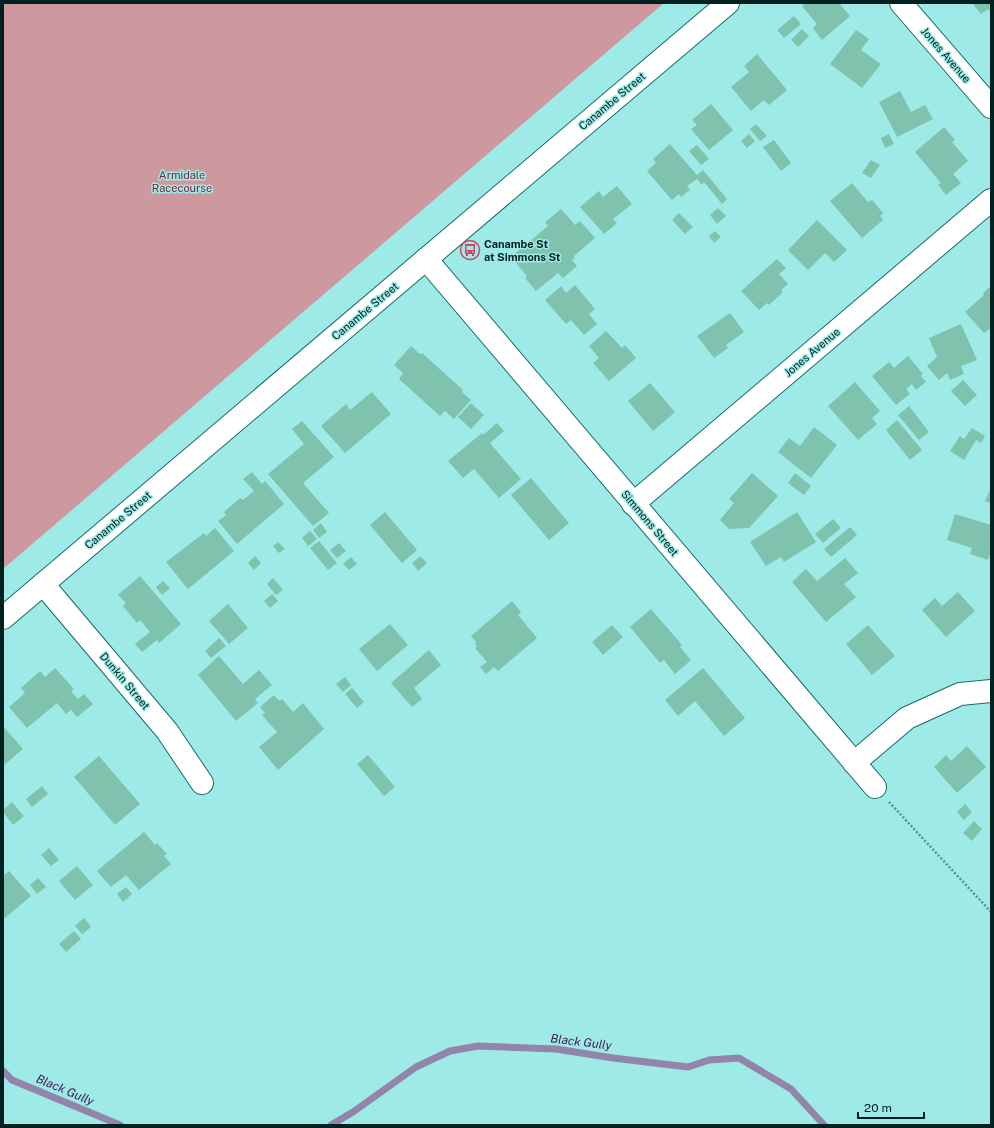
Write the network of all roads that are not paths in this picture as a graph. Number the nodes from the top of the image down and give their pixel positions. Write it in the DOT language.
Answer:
graph roads {
  1 [pos="728,3"];
  2 [pos="902,3"];
  3 [pos="991,107"];
  4 [pos="991,200"];
  5 [pos="426,260"];
  6 [pos="633,504"];
  7 [pos="43,584"];
  8 [pos="3,618"];
  9 [pos="991,691"];
  10 [pos="854,763"];
  11 [pos="202,783"];
  12 [pos="875,787"];
  1 -- 5 [label="street, Canambe Street"];
  2 -- 3 [label="street, Jones Avenue"];
  4 -- 6 [label="street, Jones Avenue"];
  5 -- 6 [label="street, Simmons Street"];
  5 -- 7 [label="street, Canambe Street"];
  6 -- 10 [label="street, Simmons Street"];
  7 -- 8 [label="street, Canambe Street"];
  7 -- 11 [label="street, Dunkin Street"];
  9 -- 10 [label="street"];
  10 -- 12 [label="street, Simmons Street"];
}
